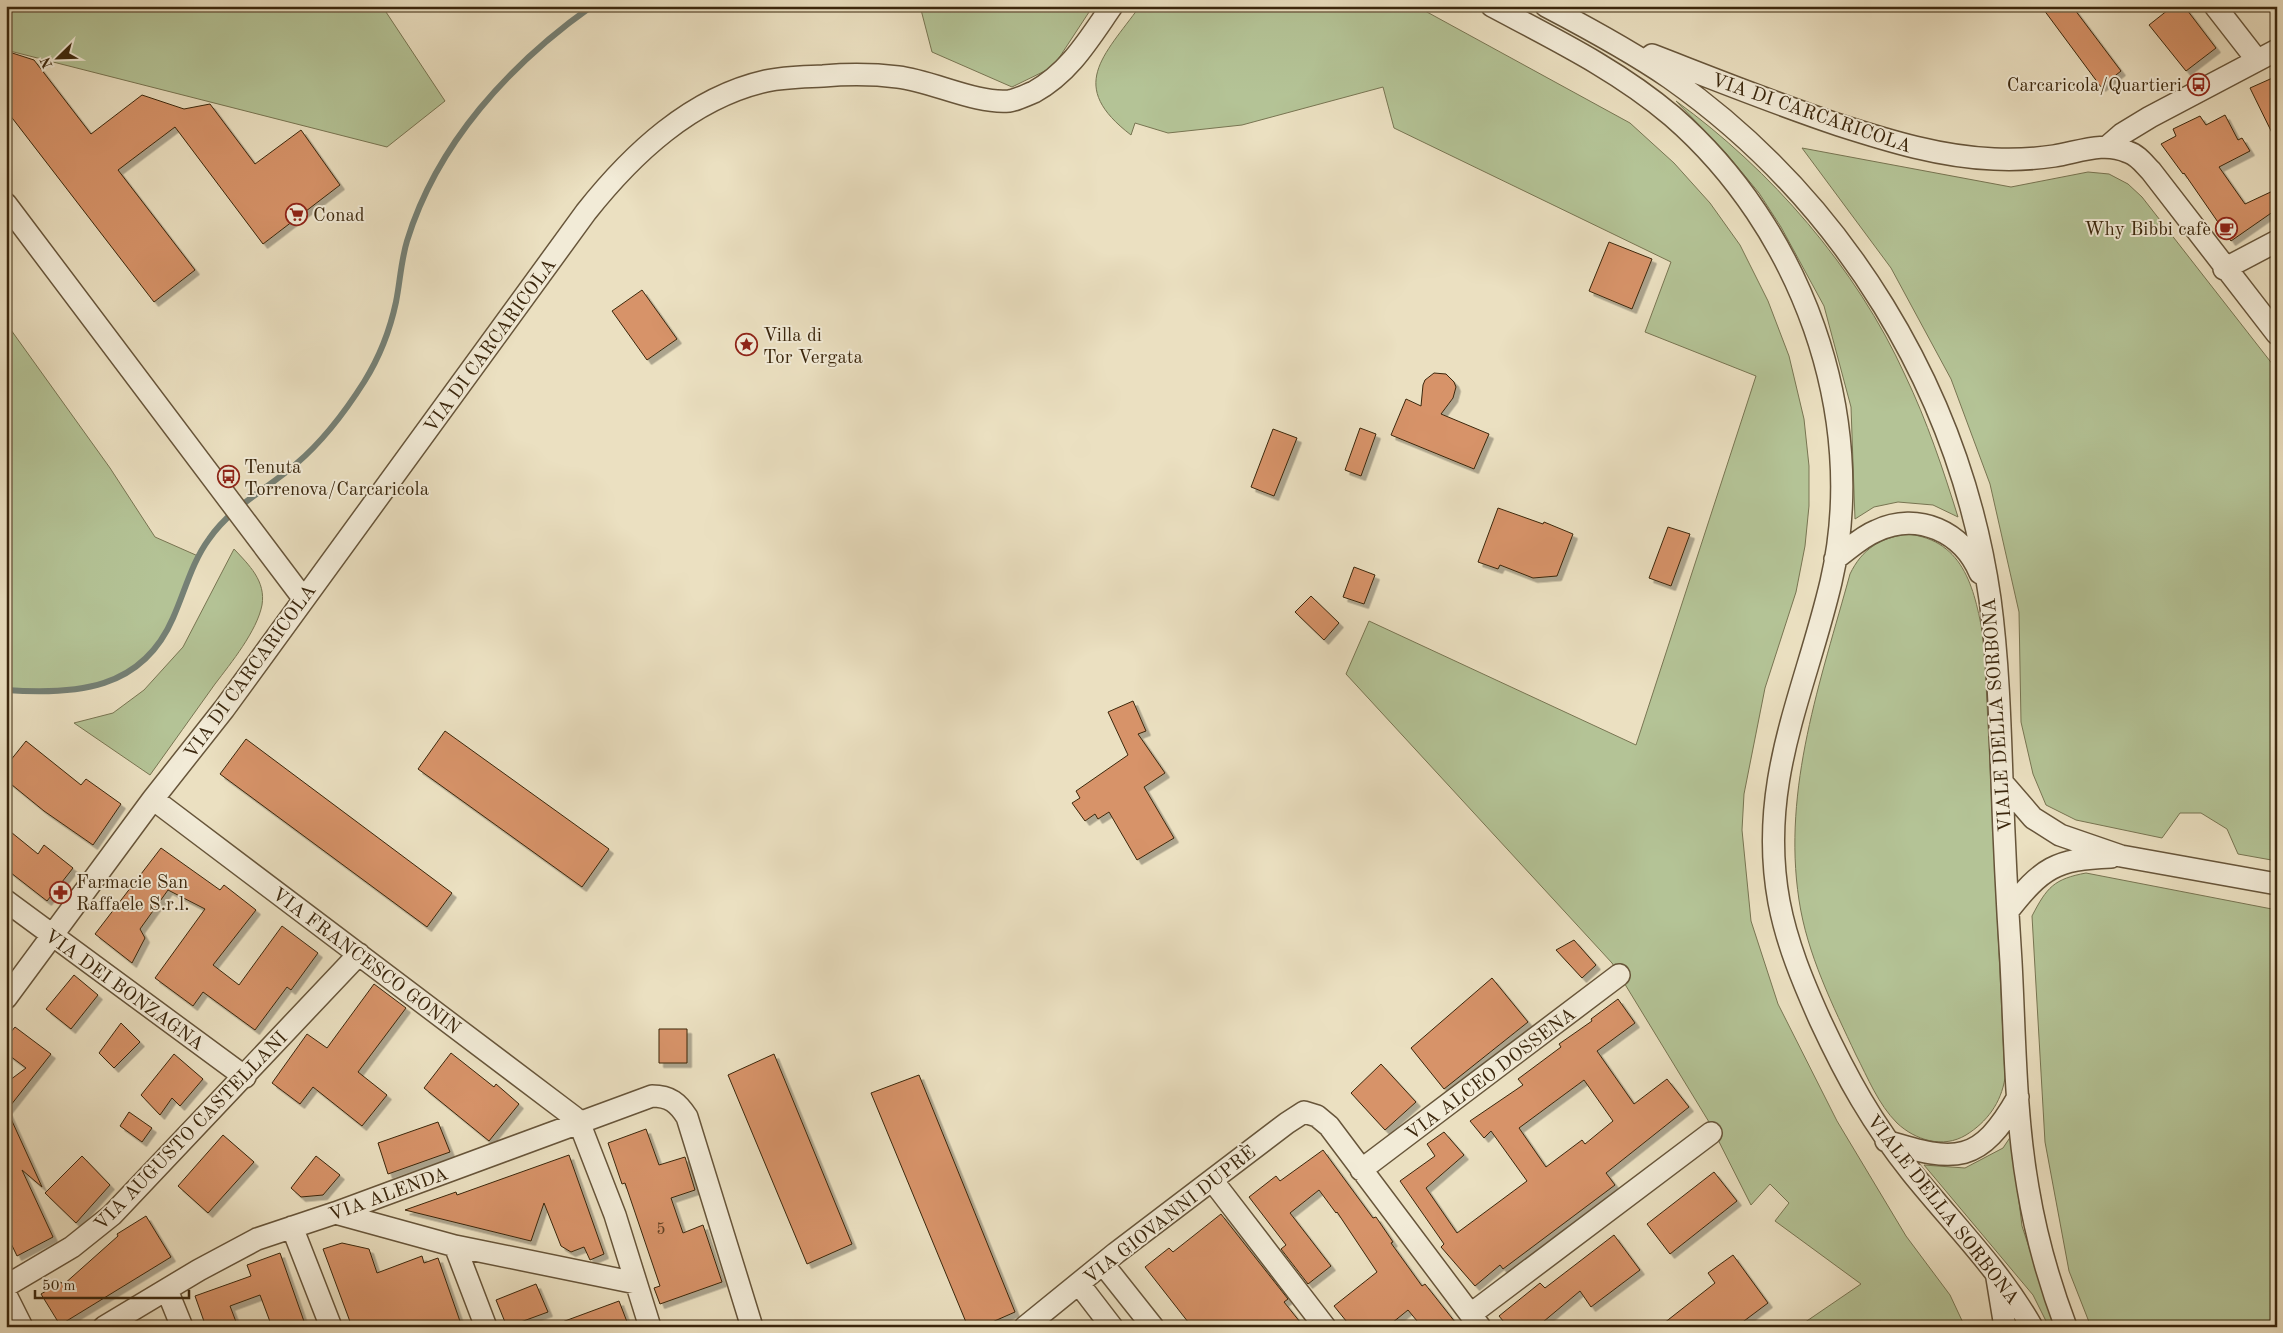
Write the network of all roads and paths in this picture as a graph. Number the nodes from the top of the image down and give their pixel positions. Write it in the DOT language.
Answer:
graph roads {
  1 [pos="1112,6"];
  2 [pos="1492,6"];
  3 [pos="1546,6"];
  4 [pos="2215,6"];
  5 [pos="1598,33"];
  6 [pos="2277,50"];
  7 [pos="2257,60"];
  8 [pos="2107,147"];
  9 [pos="6,204"];
  10 [pos="2277,241"];
  11 [pos="2224,269"];
  12 [pos="2277,334"];
  13 [pos="1835,559"];
  14 [pos="1989,596"];
  15 [pos="303,598"];
  16 [pos="2002,782"];
  17 [pos="153,799"];
  18 [pos="2121,856"];
  19 [pos="2277,884"];
  20 [pos="6,900"];
  21 [pos="2008,911"];
  22 [pos="52,935"];
  23 [pos="359,954"];
  24 [pos="1618,975"];
  25 [pos="6,998"];
  26 [pos="244,1076"];
  27 [pos="2018,1097"];
  28 [pos="579,1122"];
  29 [pos="1711,1133"];
  30 [pos="1886,1141"];
  31 [pos="1361,1170"];
  32 [pos="1212,1180"];
  33 [pos="335,1213"];
  34 [pos="292,1227"];
  35 [pos="455,1246"];
  36 [pos="1103,1264"];
  37 [pos="1994,1268"];
  38 [pos="636,1283"];
  39 [pos="1079,1284"];
  40 [pos="6,1286"];
  41 [pos="166,1290"];
  42 [pos="6,1295"];
  43 [pos="1475,1321"];
  44 [pos="22,1327"];
  45 [pos="104,1327"];
  46 [pos="182,1327"];
  47 [pos="331,1327"];
  48 [pos="486,1327"];
  49 [pos="650,1327"];
  50 [pos="752,1327"];
  51 [pos="1025,1327"];
  52 [pos="1112,1327"];
  53 [pos="1152,1327"];
  54 [pos="1325,1327"];
  55 [pos="2005,1327"];
  56 [pos="2032,1327"];
  57 [pos="2066,1327"];
  1 -- 15 [label="street, VIA DI CARCARICOLA"];
  2 -- 13 [label="street, VIALE DELLA SORBONA"];
  3 -- 5 [label="street, VIALE DELLA SORBONA"];
  4 -- 7 [label="street"];
  5 -- 8 [label="street, VIA DI CARCARICOLA"];
  5 -- 14 [label="street, VIALE DELLA SORBONA"];
  6 -- 7 [label="street"];
  7 -- 8 [label="street"];
  8 -- 11 [label="street"];
  9 -- 15 [label="street"];
  10 -- 11 [label="street"];
  11 -- 12 [label="street"];
  13 -- 14 [label="street"];
  13 -- 30 [label="street, VIALE DELLA SORBONA"];
  14 -- 16 [label="street, VIALE DELLA SORBONA"];
  15 -- 17 [label="street, VIA DI CARCARICOLA"];
  16 -- 18 [label="street"];
  16 -- 21 [label="street, VIALE DELLA SORBONA"];
  17 -- 22 [label="street, VIA DI CARCARICOLA"];
  17 -- 23 [label="street, VIA FRANCESCO GONIN"];
  18 -- 19 [label="street"];
  18 -- 21 [label="street"];
  20 -- 22 [label="street, VIA DEI BONZAGNA"];
  21 -- 27 [label="street, VIALE DELLA SORBONA"];
  22 -- 25 [label="street, VIA DI CARCARICOLA"];
  22 -- 26 [label="street, VIA DEI BONZAGNA"];
  23 -- 26 [label="street, VIA AUGUSTO CASTELLANI"];
  23 -- 28 [label="street, VIA FRANCESCO GONIN"];
  24 -- 31 [label="street, VIA ALCEO DOSSENA"];
  26 -- 40 [label="street, VIA AUGUSTO CASTELLANI"];
  27 -- 30 [label="street"];
  27 -- 57 [label="street, VIALE DELLA SORBONA"];
  28 -- 33 [label="street, VIA ALENDA"];
  28 -- 38 [label="street"];
  28 -- 50 [label="street, VIA ALENDA"];
  29 -- 43 [label="street"];
  30 -- 37 [label="street, VIALE DELLA SORBONA"];
  31 -- 32 [label="street, VIA GIOVANNI DUPRÈ"];
  31 -- 43 [label="street"];
  32 -- 36 [label="street, VIA GIOVANNI DUPRÈ"];
  32 -- 54 [label="street"];
  33 -- 34 [label="street, VIA ALENDA"];
  33 -- 35 [label="street"];
  34 -- 41 [label="street, VIA ALENDA"];
  34 -- 47 [label="street"];
  35 -- 38 [label="street"];
  35 -- 48 [label="street"];
  36 -- 39 [label="street, VIA GIOVANNI DUPRÈ"];
  36 -- 53 [label="street"];
  37 -- 55 [label="street"];
  37 -- 56 [label="street, VIALE DELLA SORBONA"];
  38 -- 49 [label="street"];
  39 -- 51 [label="street, VIA GIOVANNI DUPRÈ"];
  39 -- 52 [label="street"];
  41 -- 45 [label="street, VIA ALENDA"];
  41 -- 46 [label="street"];
  42 -- 44 [label="street"];
}
